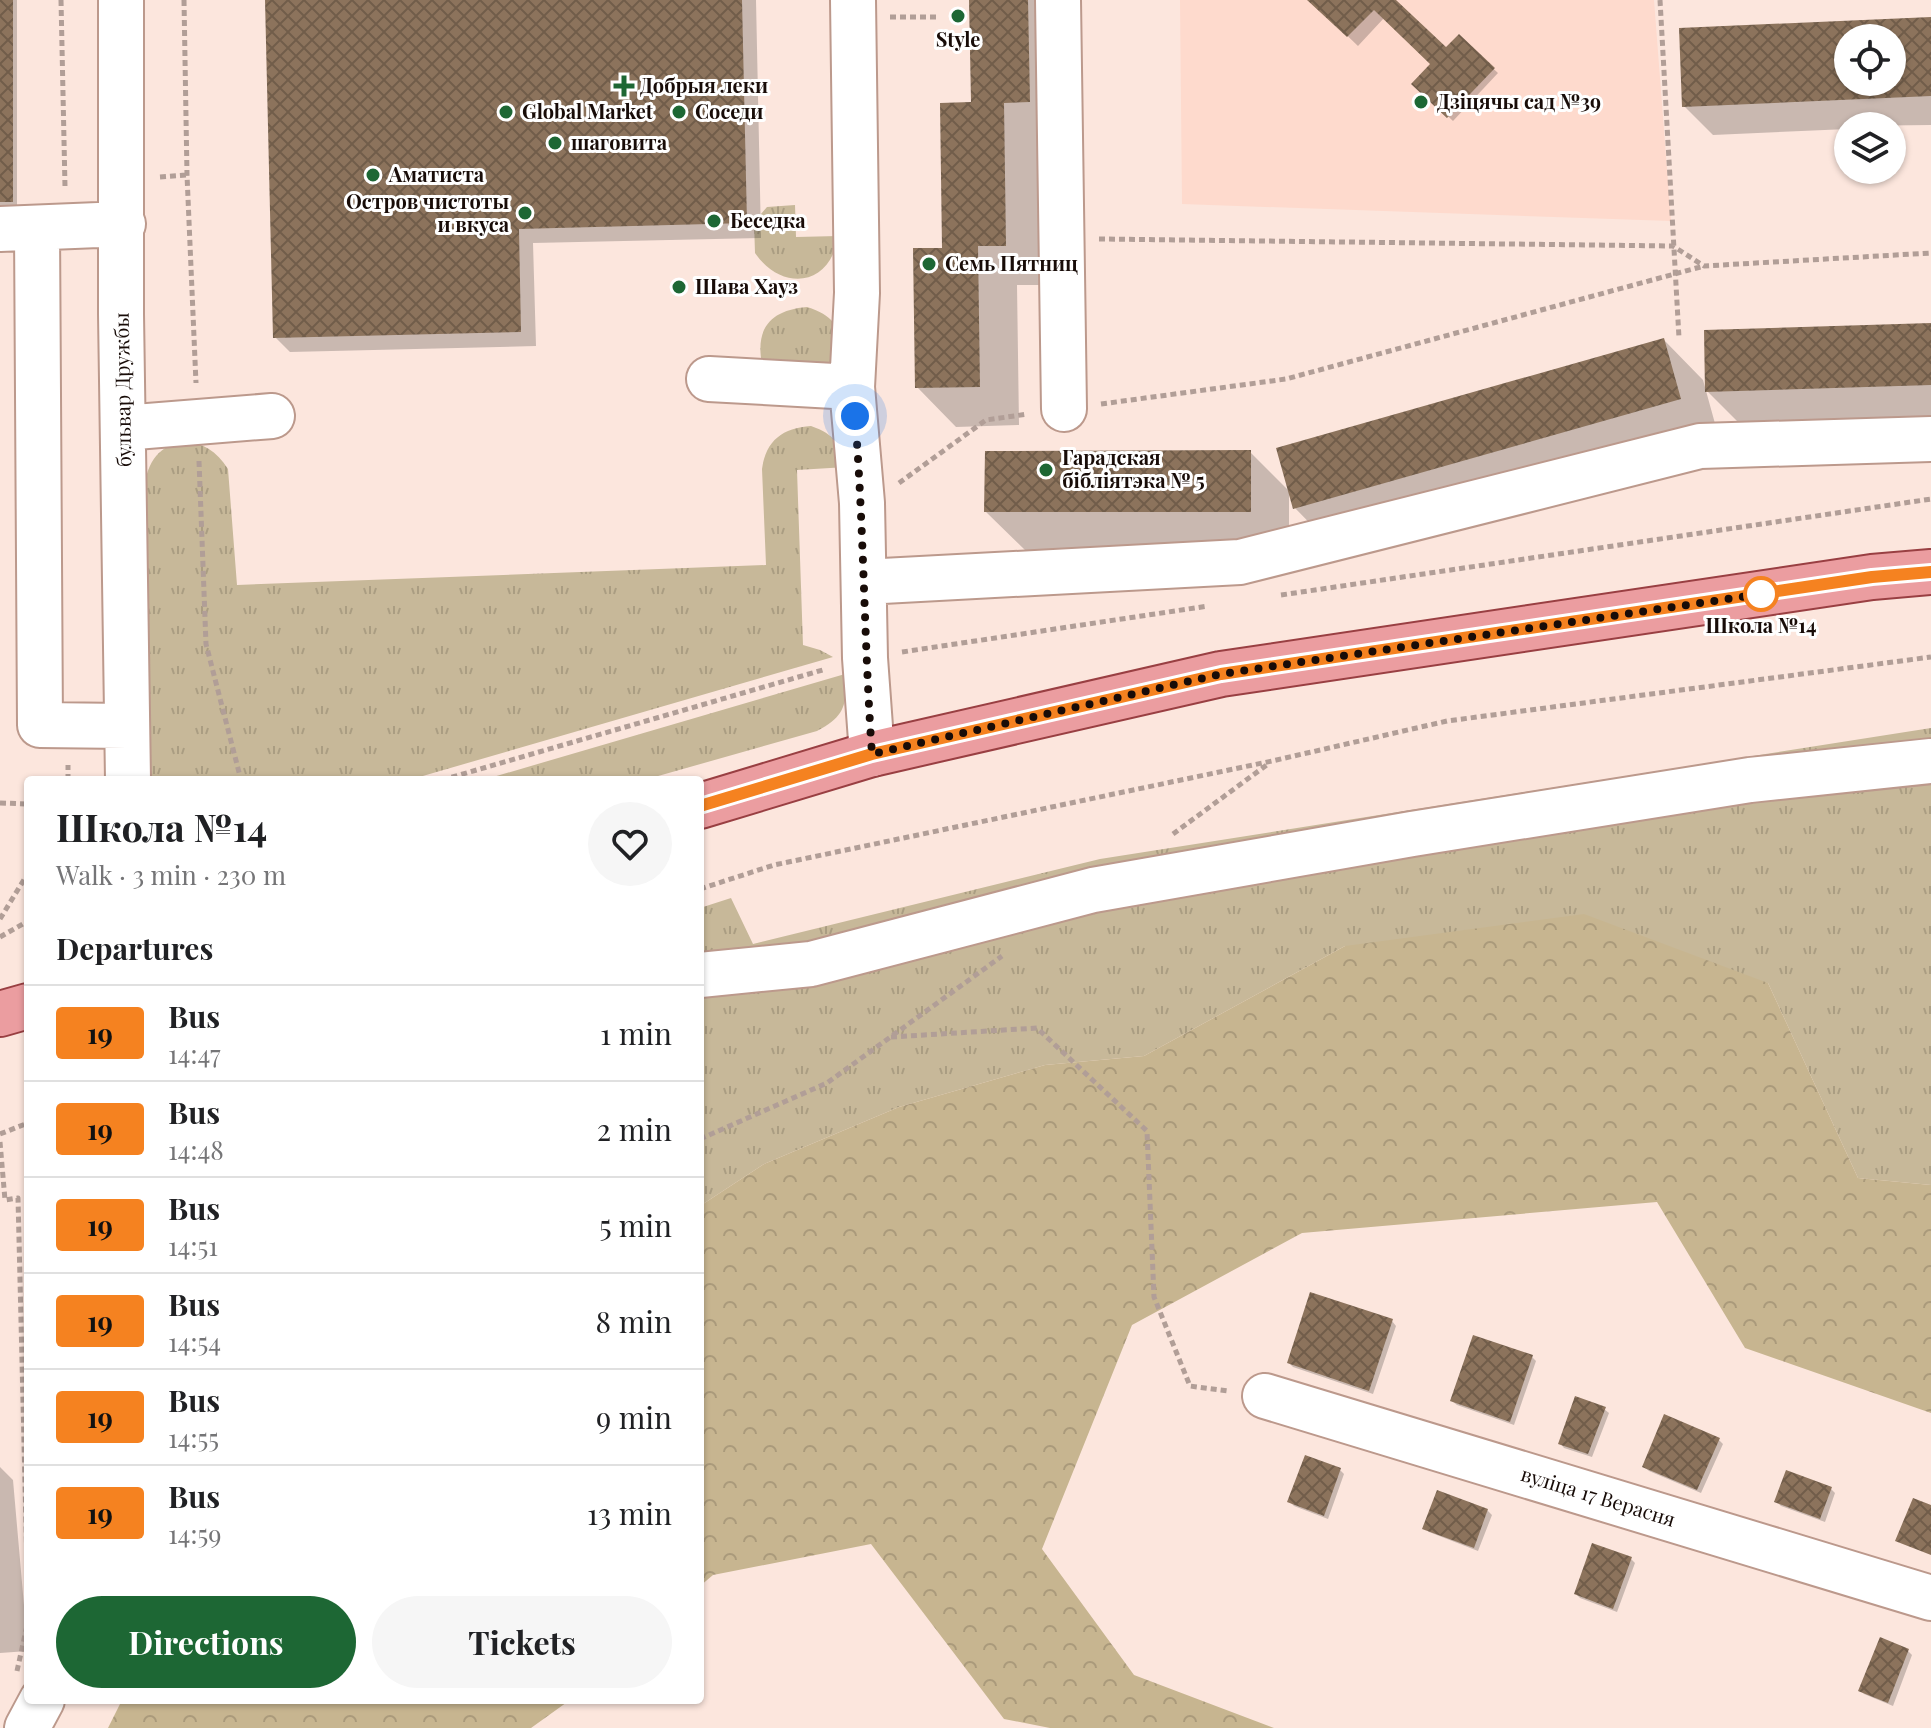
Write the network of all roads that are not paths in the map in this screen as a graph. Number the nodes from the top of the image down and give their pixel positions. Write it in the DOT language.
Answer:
graph roads {
  1 [pos="121,0"];
  2 [pos="1058,0"];
  3 [pos="870,8"];
  4 [pos="123,224"];
  5 [pos="18,229"];
  6 [pos="709,379"];
  7 [pos="852,387"];
  8 [pos="1064,409"];
  9 [pos="272,416"];
  10 [pos="123,428"];
  11 [pos="1931,439"];
  12 [pos="1931,572"];
  13 [pos="864,582"];
  14 [pos="127,726"];
  15 [pos="872,754"];
  16 [pos="1931,761"];
  17 [pos="128,776"];
  18 [pos="704,805"];
  19 [pos="704,975"];
  20 [pos="24,1007"];
  21 [pos="0,1014"];
  22 [pos="1265,1396"];
  23 [pos="1931,1598"];
  24 [pos="26,1704"];
  25 [pos="27,1728"];
  1 -- 4 [label="street, бульвар Дружбы"];
  2 -- 8 [label="street"];
  3 -- 7 [label="street"];
  4 -- 5 [label="street"];
  4 -- 10 [label="street, бульвар Дружбы"];
  5 -- 14 [label="street"];
  6 -- 7 [label="street"];
  7 -- 13 [label="street"];
  9 -- 10 [label="street"];
  10 -- 14 [label="street, бульвар Дружбы"];
  11 -- 13 [label="street"];
  12 -- 15 [label="main road"];
  13 -- 15 [label="street"];
  14 -- 17 [label="street, бульвар Дружбы"];
  15 -- 18 [label="main road"];
  16 -- 19 [label="street"];
  20 -- 21 [label="main road"];
  22 -- 23 [label="street, вуліца 17 Верасня"];
  24 -- 25 [label="street"];
}
